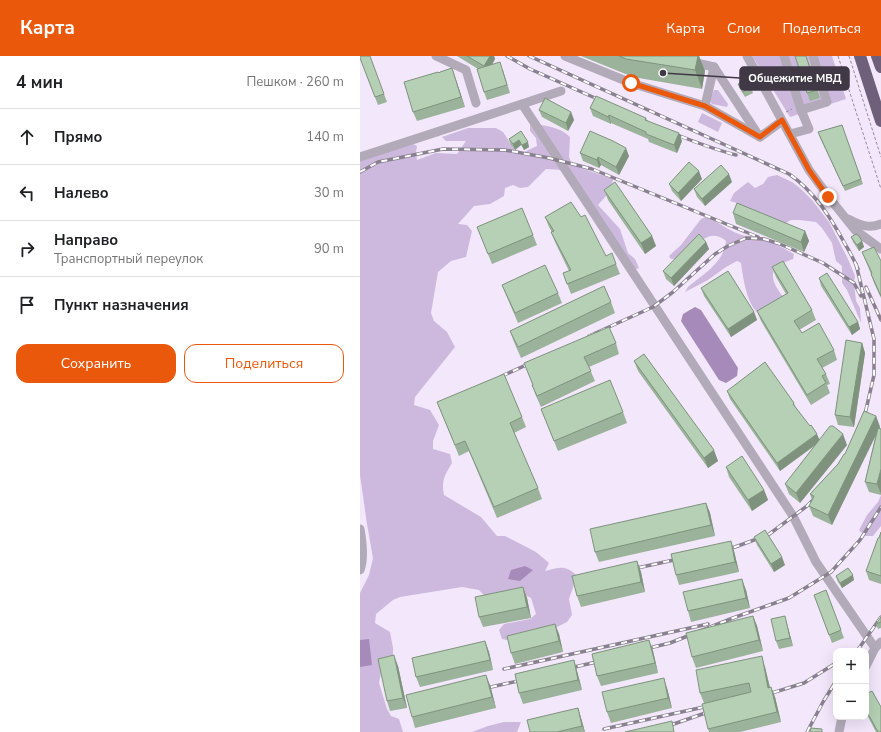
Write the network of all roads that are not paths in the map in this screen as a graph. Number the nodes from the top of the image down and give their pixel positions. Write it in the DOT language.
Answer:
graph roads {
  1 [pos="436,56"];
  2 [pos="565,56"];
  3 [pos="746,56"];
  4 [pos="784,56"];
  5 [pos="813,56"];
  6 [pos="860,56"];
  7 [pos="877,56"];
  8 [pos="684,61"];
  9 [pos="714,67"];
  10 [pos="881,67"];
  11 [pos="561,91"];
  12 [pos="476,103"];
  13 [pos="522,104"];
  14 [pos="705,106"];
  15 [pos="801,110"];
  16 [pos="782,120"];
  17 [pos="881,121"];
  18 [pos="790,134"];
  19 [pos="760,137"];
  20 [pos="360,157"];
  21 [pos="840,214"];
  22 [pos="881,224"];
  23 [pos="876,248"];
  24 [pos="360,529"];
  25 [pos="360,570"];
  26 [pos="878,645"];
  27 [pos="869,661"];
  28 [pos="841,720"];
  29 [pos="839,732"];
  1 -- 12 [label="street"];
  2 -- 14 [label="street"];
  3 -- 16 [label="street"];
  4 -- 15 [label="street"];
  5 -- 15 [label="street"];
  6 -- 17 [label="highway"];
  7 -- 10 [label="highway"];
  8 -- 9 [label="street"];
  9 -- 14 [label="street"];
  9 -- 19 [label="street"];
  11 -- 13 [label="street"];
  13 -- 20 [label="street"];
  13 -- 26 [label="street"];
  14 -- 19 [label="street"];
  15 -- 18 [label="street"];
  16 -- 18 [label="street"];
  16 -- 19 [label="street"];
  18 -- 21 [label="street"];
  21 -- 22 [label="street"];
  21 -- 23 [label="street"];
  24 -- 25 [label="street"];
  26 -- 27 [label="street"];
  28 -- 29 [label="street"];
}
